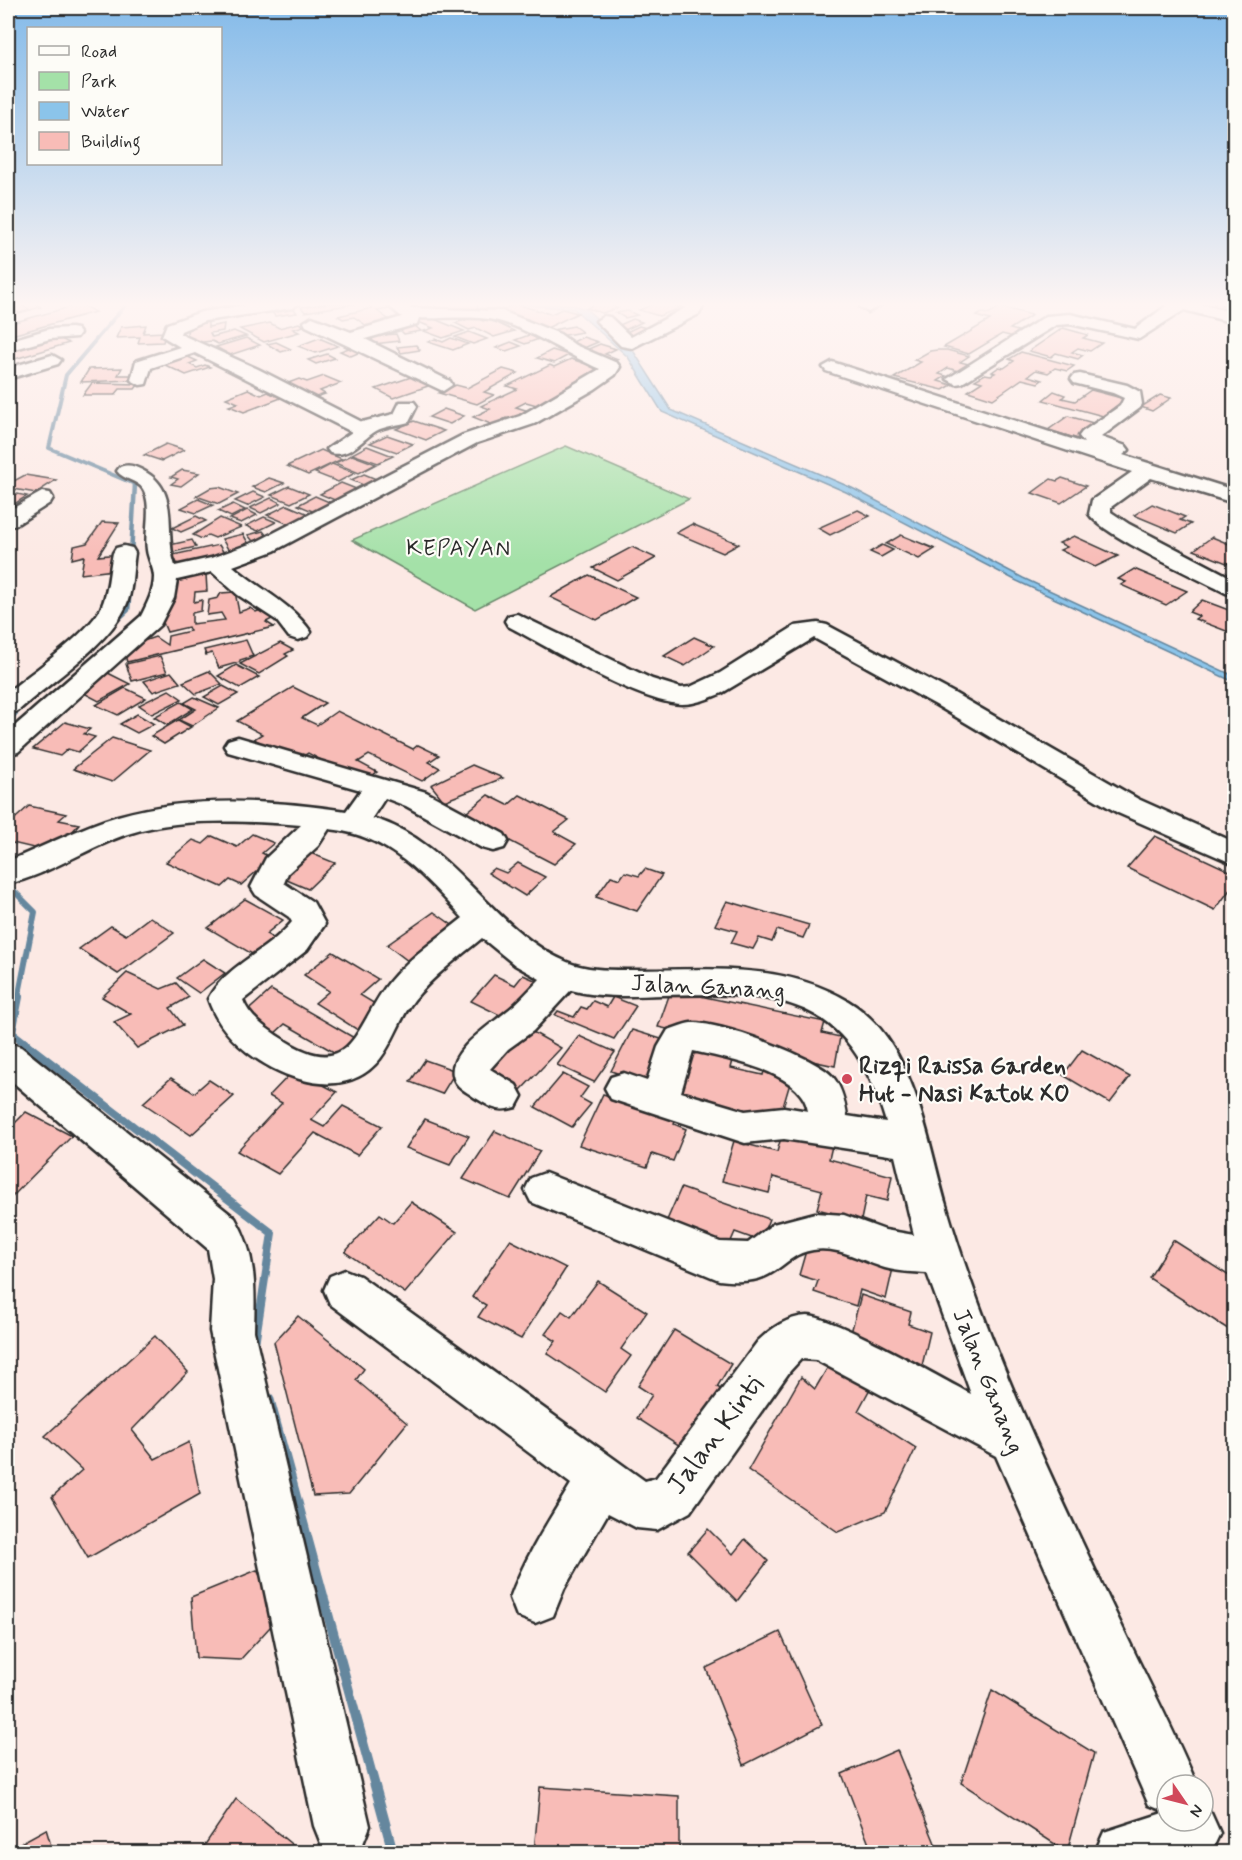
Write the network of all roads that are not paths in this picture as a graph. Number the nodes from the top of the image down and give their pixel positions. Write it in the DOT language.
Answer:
graph roads {
  1 [pos="283,390"];
  2 [pos="581,390"];
  3 [pos="902,390"];
  4 [pos="1121,390"];
  5 [pos="407,406"];
  6 [pos="367,429"];
  7 [pos="337,449"];
  8 [pos="1138,467"];
  9 [pos="127,471"];
  10 [pos="1234,497"];
  11 [pos="42,498"];
  12 [pos="8,520"];
  13 [pos="123,553"];
  14 [pos="217,564"];
  15 [pos="166,574"];
  16 [pos="1234,588"];
  17 [pos="517,621"];
  18 [pos="298,632"];
  19 [pos="8,705"];
  20 [pos="8,746"];
  21 [pos="238,746"];
  22 [pos="379,786"];
  23 [pos="337,820"];
  24 [pos="493,841"];
  25 [pos="1234,854"];
  26 [pos="15,864"];
  27 [pos="483,920"];
  28 [pos="565,975"];
  29 [pos="8,1057"];
  30 [pos="624,1088"];
  31 [pos="503,1096"];
  32 [pos="660,1101"];
  33 [pos="830,1130"];
  34 [pos="910,1142"];
  35 [pos="545,1190"];
  36 [pos="941,1255"];
  37 [pos="345,1290"];
  38 [pos="1011,1439"];
  39 [pos="602,1478"];
  40 [pos="535,1598"];
  41 [pos="1163,1773"];
  42 [pos="342,1826"];
  43 [pos="1165,1833"];
  44 [pos="1124,1852"];
  1 -- 6 [label="street"];
  2 -- 14 [label="street"];
  3 -- 8 [label="street"];
  4 -- 8 [label="street"];
  5 -- 6 [label="street"];
  6 -- 7 [label="street"];
  8 -- 10 [label="street"];
  8 -- 16 [label="street"];
  9 -- 15 [label="street"];
  11 -- 12 [label="street"];
  13 -- 19 [label="street"];
  14 -- 15 [label="street"];
  14 -- 18 [label="street"];
  15 -- 20 [label="street"];
  17 -- 25 [label="street"];
  21 -- 22 [label="street"];
  22 -- 23 [label="street"];
  22 -- 24 [label="street"];
  23 -- 26 [label="street, Jalan Ganang"];
  23 -- 27 [label="street, Jalan Ganang"];
  23 -- 27 [label="street"];
  27 -- 28 [label="street, Jalan Ganang"];
  28 -- 31 [label="street"];
  28 -- 34 [label="street, Jalan Ganang"];
  29 -- 42 [label="street"];
  30 -- 32 [label="street"];
  32 -- 33 [label="street"];
  32 -- 33 [label="street"];
  33 -- 34 [label="street"];
  34 -- 36 [label="street, Jalan Ganang"];
  35 -- 36 [label="street"];
  36 -- 38 [label="street, Jalan Ganang"];
  37 -- 39 [label="street, Jalan Kinti"];
  38 -- 39 [label="street, Jalan Kinti"];
  38 -- 41 [label="street, Jalan Ganang"];
  39 -- 40 [label="street"];
  43 -- 44 [label="street"];
}
